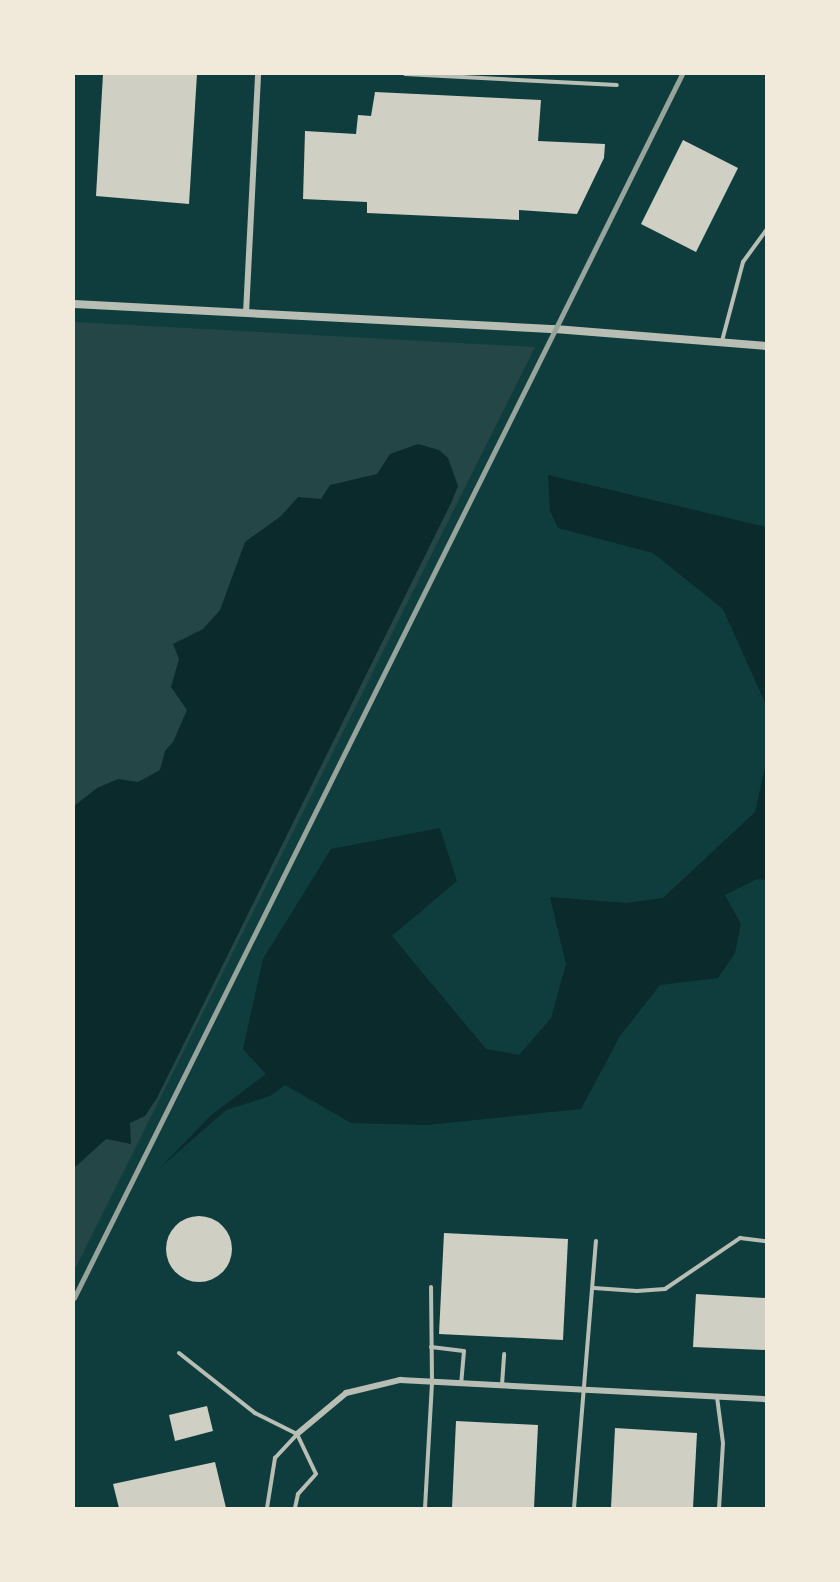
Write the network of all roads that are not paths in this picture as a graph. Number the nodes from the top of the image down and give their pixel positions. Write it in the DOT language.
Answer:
graph roads {
  1 [pos="258,74"];
  2 [pos="405,74"];
  3 [pos="617,86"];
  4 [pos="766,230"];
  5 [pos="74,304"];
  6 [pos="246,314"];
  7 [pos="722,342"];
  8 [pos="766,346"];
  9 [pos="596,1241"];
  10 [pos="766,1241"];
  11 [pos="431,1287"];
  12 [pos="594,1288"];
  13 [pos="430,1347"];
  14 [pos="179,1353"];
  15 [pos="504,1354"];
  16 [pos="432,1381"];
  17 [pos="461,1383"];
  18 [pos="502,1385"];
  19 [pos="582,1389"];
  20 [pos="717,1396"];
  21 [pos="766,1399"];
  22 [pos="297,1434"];
  23 [pos="267,1509"];
  24 [pos="295,1509"];
  25 [pos="425,1509"];
  26 [pos="574,1509"];
  27 [pos="719,1509"];
  1 -- 6 [label="street"];
  2 -- 3 [label="lane"];
  4 -- 7 [label="lane"];
  5 -- 6 [label="street"];
  6 -- 7 [label="street"];
  7 -- 8 [label="street"];
  9 -- 12 [label="lane"];
  10 -- 12 [label="lane"];
  11 -- 13 [label="lane"];
  12 -- 19 [label="lane"];
  13 -- 16 [label="lane"];
  13 -- 17 [label="lane"];
  14 -- 22 [label="lane"];
  15 -- 18 [label="lane"];
  16 -- 17 [label="street"];
  16 -- 22 [label="street"];
  16 -- 25 [label="lane"];
  17 -- 18 [label="street"];
  18 -- 19 [label="street"];
  19 -- 20 [label="street"];
  19 -- 26 [label="lane"];
  20 -- 21 [label="street"];
  20 -- 27 [label="lane"];
  22 -- 23 [label="lane"];
  22 -- 24 [label="lane"];
}
